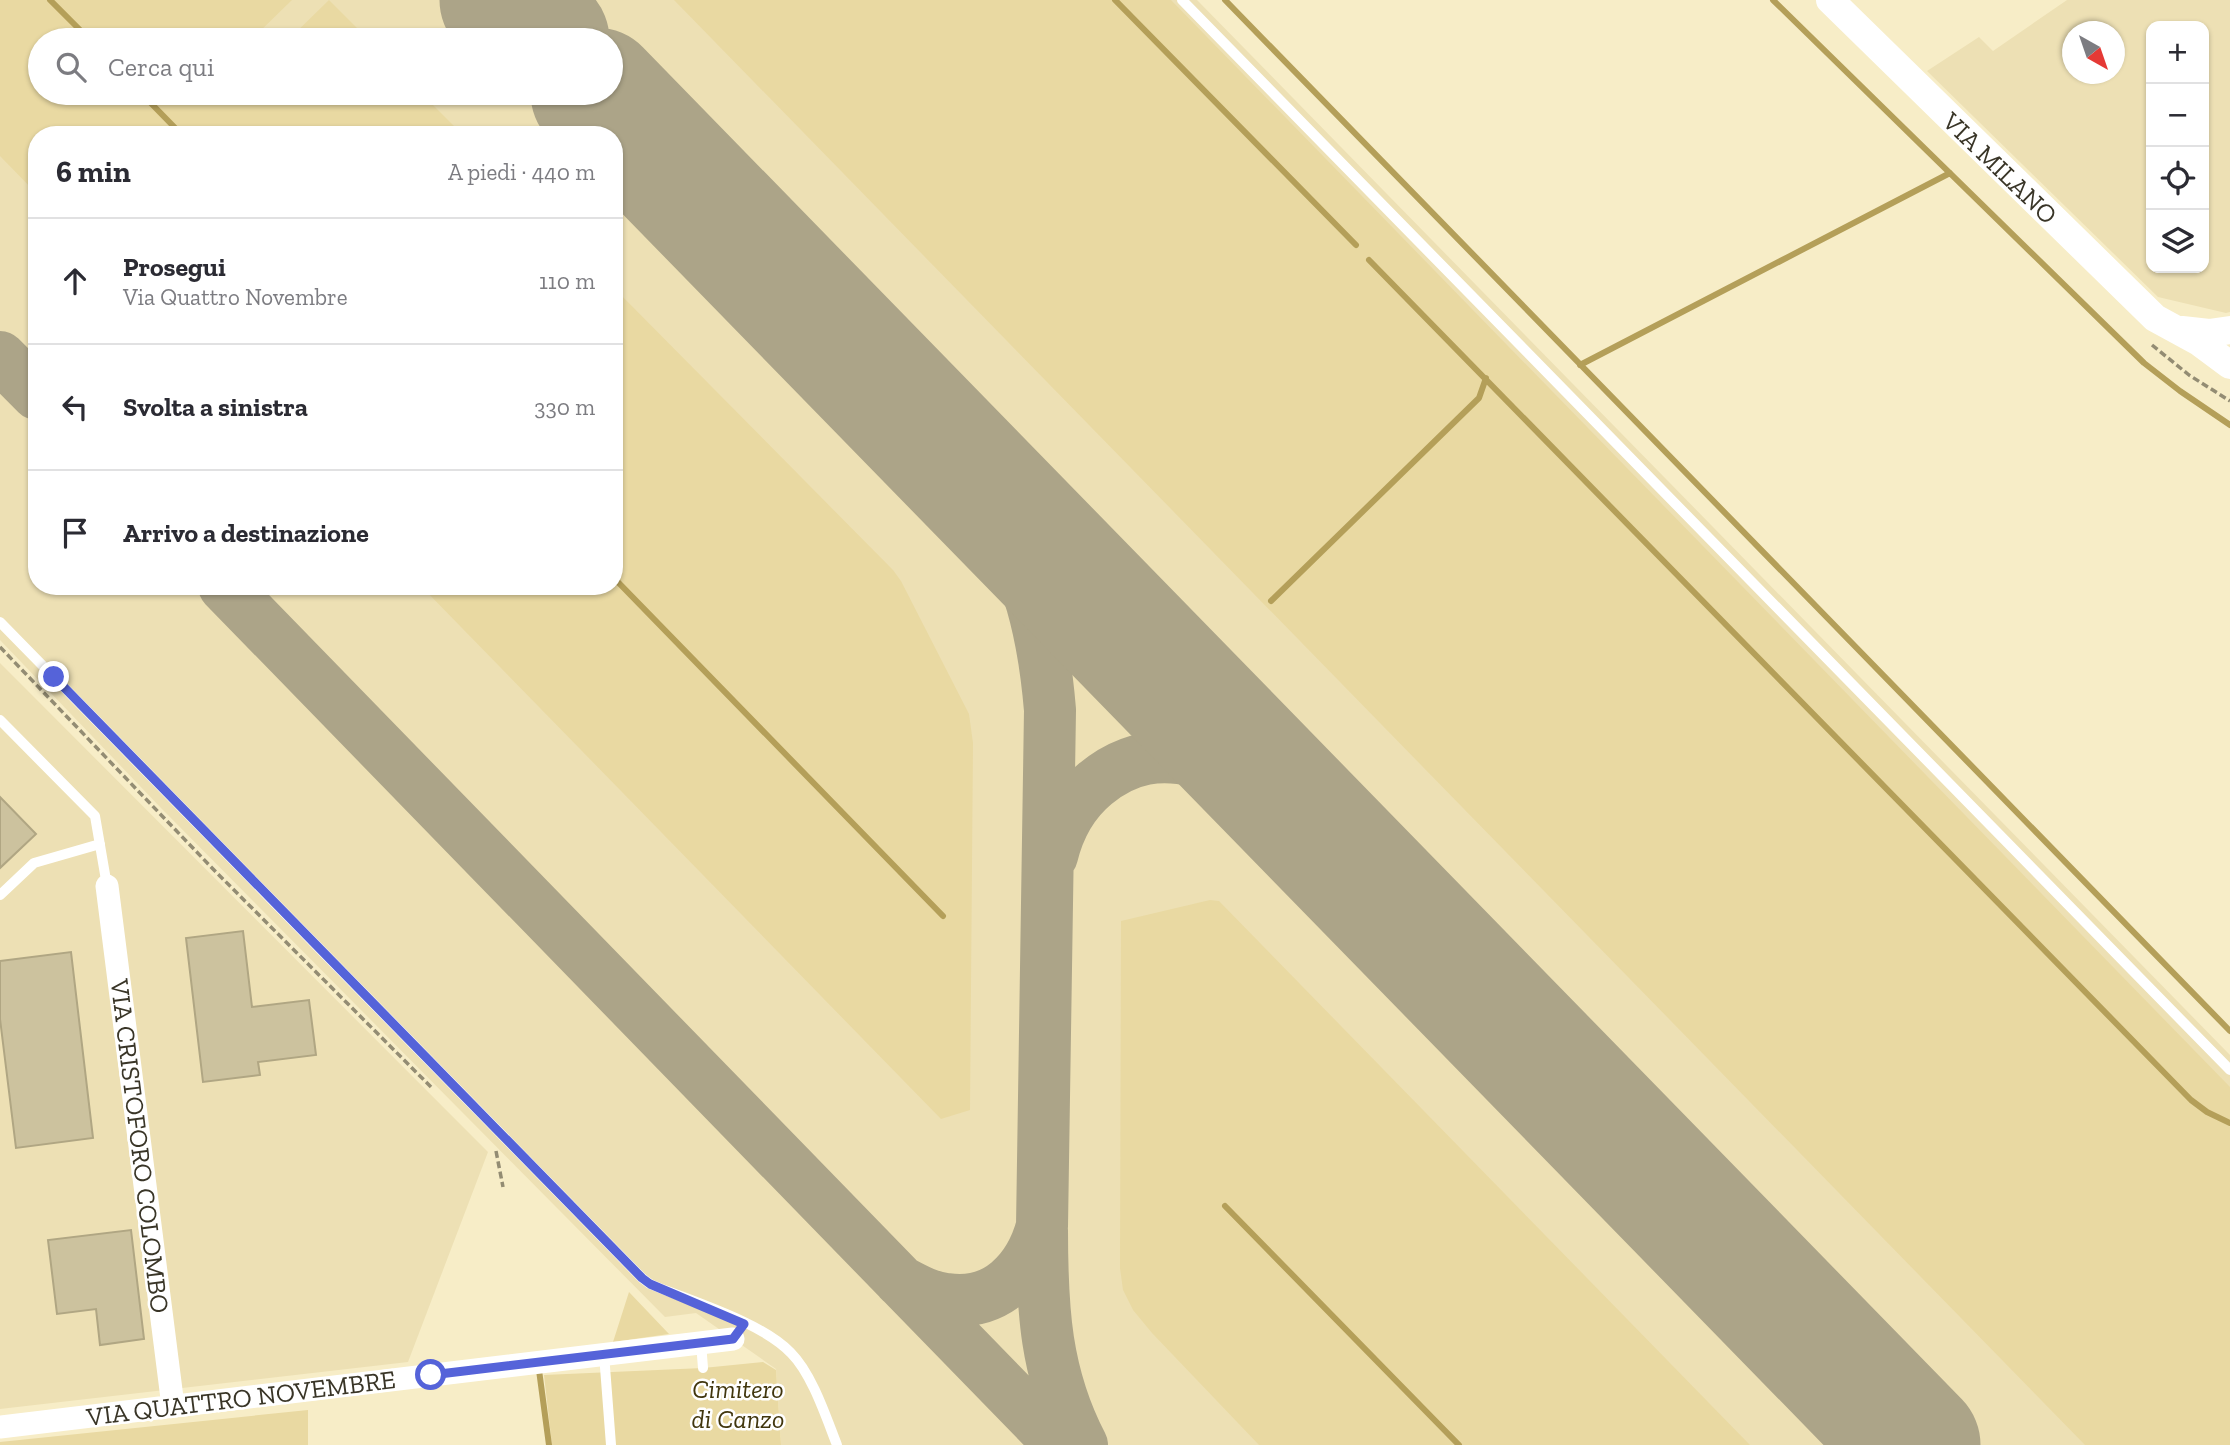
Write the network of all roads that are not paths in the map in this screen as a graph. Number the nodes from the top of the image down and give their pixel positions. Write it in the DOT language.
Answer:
graph roads {
  1 [pos="1182,0"];
  2 [pos="1830,0"];
  3 [pos="2176,329"];
  4 [pos="2230,330"];
  5 [pos="2230,365"];
  6 [pos="0,622"];
  7 [pos="0,720"];
  8 [pos="100,844"];
  9 [pos="107,886"];
  10 [pos="0,895"];
  11 [pos="2230,1070"];
  12 [pos="739,1331"];
  13 [pos="701,1343"];
  14 [pos="604,1354"];
  15 [pos="703,1368"];
  16 [pos="173,1406"];
  17 [pos="0,1427"];
  18 [pos="611,1445"];
  19 [pos="837,1445"];
  1 -- 11 [label="lane"];
  2 -- 3 [label="street, VIA MILANO"];
  3 -- 4 [label="street, VIA MILANO"];
  3 -- 5 [label="street, VIA MILANO"];
  6 -- 12 [label="lane"];
  7 -- 8 [label="lane"];
  8 -- 9 [label="lane"];
  8 -- 10 [label="lane"];
  9 -- 16 [label="street, VIA CRISTOFORO COLOMBO"];
  12 -- 13 [label="street, VIA QUATTRO NOVEMBRE"];
  12 -- 19 [label="lane"];
  13 -- 14 [label="street, VIA QUATTRO NOVEMBRE"];
  13 -- 15 [label="lane"];
  14 -- 16 [label="street, VIA QUATTRO NOVEMBRE"];
  14 -- 18 [label="lane"];
  16 -- 17 [label="street, VIA QUATTRO NOVEMBRE"];
}
